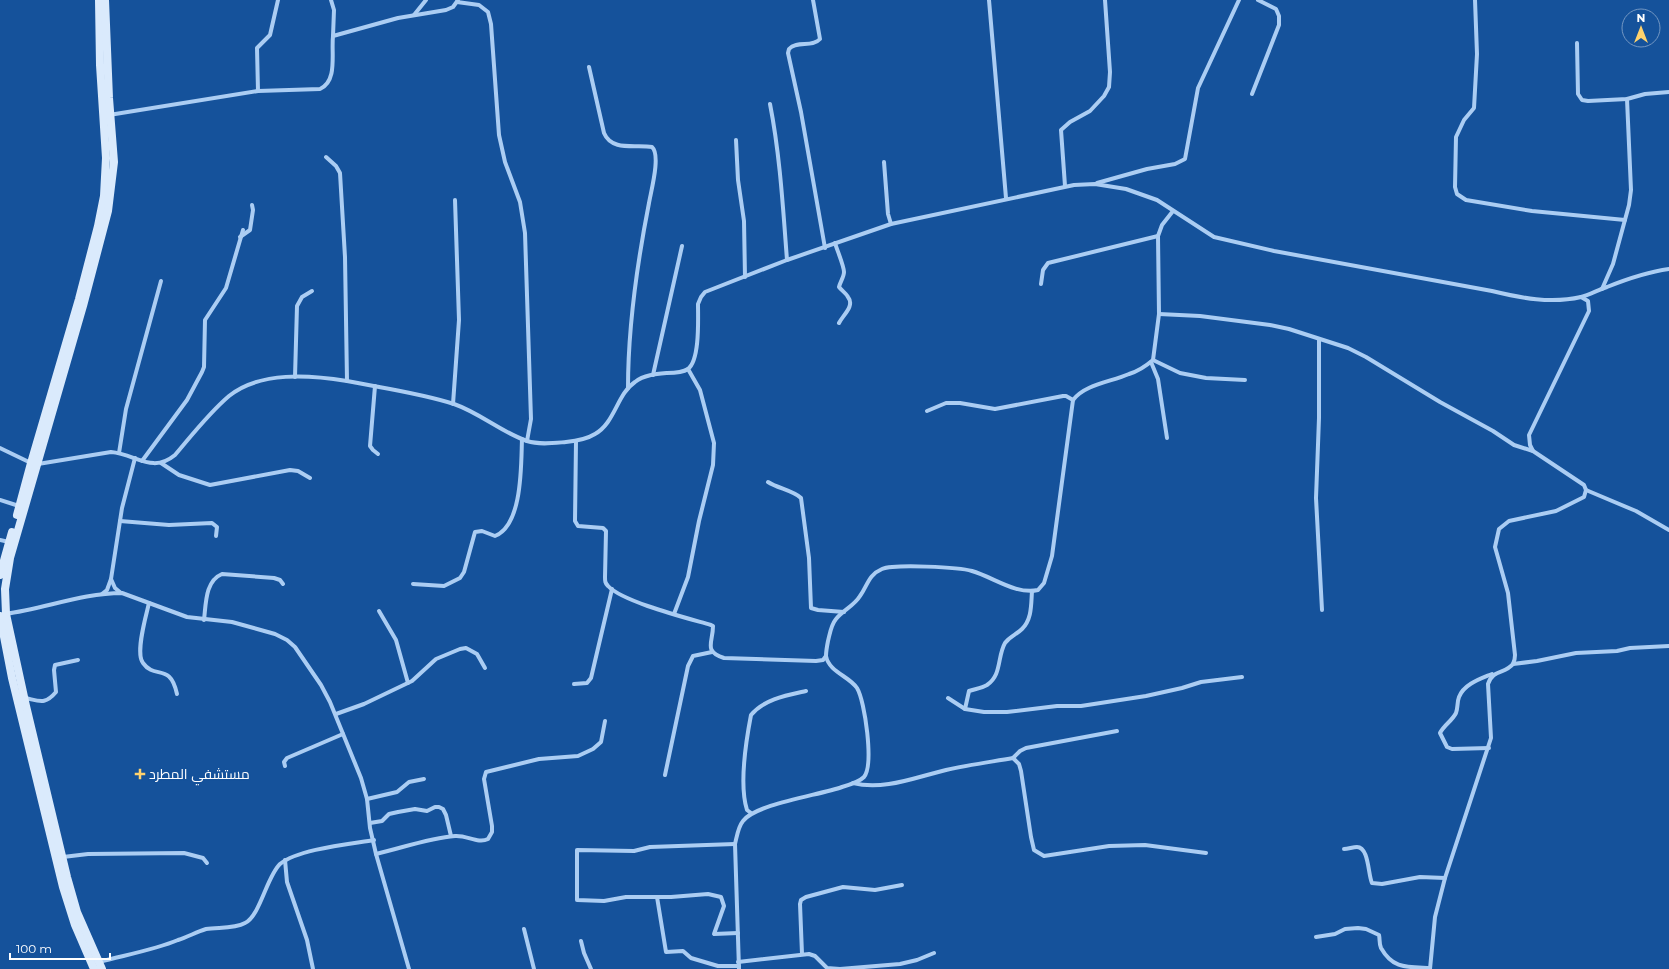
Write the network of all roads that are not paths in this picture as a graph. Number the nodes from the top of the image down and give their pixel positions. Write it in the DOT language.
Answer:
graph roads {
  1 [pos="99,0"];
  2 [pos="105,0"];
  3 [pos="278,0"];
  4 [pos="332,0"];
  5 [pos="426,0"];
  6 [pos="813,0"];
  7 [pos="989,0"];
  8 [pos="1105,0"];
  9 [pos="1239,0"];
  10 [pos="1258,0"];
  11 [pos="1475,0"];
  12 [pos="458,1"];
  13 [pos="414,15"];
  14 [pos="333,36"];
  15 [pos="1577,43"];
  16 [pos="589,67"];
  17 [pos="258,92"];
  18 [pos="1669,92"];
  19 [pos="1252,94"];
  20 [pos="1627,99"];
  21 [pos="770,104"];
  22 [pos="107,116"];
  23 [pos="736,140"];
  24 [pos="326,157"];
  25 [pos="884,162"];
  26 [pos="1095,184"];
  27 [pos="1065,186"];
  28 [pos="1006,198"];
  29 [pos="455,200"];
  30 [pos="252,204"];
  31 [pos="1173,211"];
  32 [pos="1624,220"];
  33 [pos="891,224"];
  34 [pos="242,230"];
  35 [pos="1158,236"];
  36 [pos="240,238"];
  37 [pos="835,243"];
  38 [pos="682,246"];
  39 [pos="825,248"];
  40 [pos="787,260"];
  41 [pos="1669,269"];
  42 [pos="745,277"];
  43 [pos="161,281"];
  44 [pos="1041,284"];
  45 [pos="1602,289"];
  46 [pos="312,291"];
  47 [pos="1581,297"];
  48 [pos="1159,314"];
  49 [pos="839,323"];
  50 [pos="1319,339"];
  51 [pos="1152,361"];
  52 [pos="688,369"];
  53 [pos="653,375"];
  54 [pos="295,377"];
  55 [pos="1245,380"];
  56 [pos="347,381"];
  57 [pos="375,386"];
  58 [pos="628,388"];
  59 [pos="1073,400"];
  60 [pos="453,404"];
  61 [pos="927,411"];
  62 [pos="1167,438"];
  63 [pos="522,439"];
  64 [pos="527,441"];
  65 [pos="576,441"];
  66 [pos="0,448"];
  67 [pos="1533,451"];
  68 [pos="119,452"];
  69 [pos="378,454"];
  70 [pos="135,458"];
  71 [pos="142,461"];
  72 [pos="34,463"];
  73 [pos="161,463"];
  74 [pos="310,478"];
  75 [pos="768,482"];
  76 [pos="1586,490"];
  77 [pos="0,500"];
  78 [pos="20,506"];
  79 [pos="120,521"];
  80 [pos="1669,530"];
  81 [pos="216,536"];
  82 [pos="0,540"];
  83 [pos="9,542"];
  84 [pos="0,576"];
  85 [pos="111,579"];
  86 [pos="283,584"];
  87 [pos="413,584"];
  88 [pos="612,589"];
  89 [pos="1032,591"];
  90 [pos="122,593"];
  91 [pos="102,595"];
  92 [pos="149,603"];
  93 [pos="1322,610"];
  94 [pos="379,611"];
  95 [pos="844,612"];
  96 [pos="674,614"];
  97 [pos="2,615"];
  98 [pos="204,620"];
  99 [pos="1669,646"];
  100 [pos="712,652"];
  101 [pos="826,656"];
  102 [pos="78,660"];
  103 [pos="1513,664"];
  104 [pos="485,668"];
  105 [pos="1496,673"];
  106 [pos="1242,677"];
  107 [pos="408,683"];
  108 [pos="574,684"];
  109 [pos="806,691"];
  110 [pos="177,694"];
  111 [pos="24,698"];
  112 [pos="948,698"];
  113 [pos="965,709"];
  114 [pos="336,714"];
  115 [pos="605,721"];
  116 [pos="1117,731"];
  117 [pos="343,734"];
  118 [pos="1489,748"];
  119 [pos="1013,758"];
  120 [pos="285,766"];
  121 [pos="665,774"];
  122 [pos="424,779"];
  123 [pos="853,783"];
  124 [pos="41,785"];
  125 [pos="367,799"];
  126 [pos="751,813"];
  127 [pos="370,823"];
  128 [pos="451,836"];
  129 [pos="374,840"];
  130 [pos="735,844"];
  131 [pos="1344,849"];
  132 [pos="1206,853"];
  133 [pos="376,854"];
  134 [pos="62,857"];
  135 [pos="285,860"];
  136 [pos="207,863"];
  137 [pos="1445,878"];
  138 [pos="902,885"];
  139 [pos="657,897"];
  140 [pos="524,929"];
  141 [pos="738,933"];
  142 [pos="1316,937"];
  143 [pos="581,941"];
  144 [pos="934,953"];
  145 [pos="802,954"];
  146 [pos="738,966"];
  147 [pos="98,967"];
  148 [pos="313,969"];
  149 [pos="409,969"];
  150 [pos="534,969"];
  151 [pos="591,969"];
  152 [pos="1430,969"];
  1 -- 22 [label="main road"];
  2 -- 22 [label="main road"];
  3 -- 17 [label="street"];
  4 -- 14 [label="street"];
  5 -- 13 [label="street"];
  6 -- 39 [label="street"];
  7 -- 28 [label="street"];
  8 -- 27 [label="street"];
  9 -- 26 [label="street"];
  10 -- 19 [label="street"];
  11 -- 32 [label="street"];
  12 -- 13 [label="street"];
  12 -- 64 [label="street"];
  13 -- 14 [label="street"];
  14 -- 17 [label="street"];
  15 -- 20 [label="street"];
  16 -- 58 [label="street"];
  17 -- 22 [label="street"];
  18 -- 20 [label="street"];
  20 -- 32 [label="street"];
  21 -- 40 [label="street"];
  22 -- 72 [label="main road"];
  23 -- 42 [label="street"];
  24 -- 56 [label="street"];
  25 -- 33 [label="street"];
  26 -- 27 [label="street"];
  26 -- 31 [label="street"];
  27 -- 28 [label="street"];
  28 -- 33 [label="street"];
  29 -- 60 [label="street"];
  30 -- 36 [label="street"];
  31 -- 35 [label="street"];
  31 -- 47 [label="street"];
  32 -- 45 [label="street"];
  33 -- 37 [label="street"];
  34 -- 36 [label="street"];
  35 -- 44 [label="street"];
  35 -- 48 [label="street"];
  36 -- 71 [label="street"];
  37 -- 39 [label="street"];
  37 -- 49 [label="street"];
  38 -- 53 [label="street"];
  39 -- 40 [label="street"];
  40 -- 42 [label="street"];
  41 -- 45 [label="street"];
  42 -- 52 [label="street"];
  43 -- 68 [label="street"];
  45 -- 47 [label="street"];
  46 -- 54 [label="street"];
  47 -- 67 [label="street"];
  48 -- 50 [label="street"];
  48 -- 51 [label="street"];
  50 -- 67 [label="street"];
  50 -- 93 [label="street"];
  51 -- 55 [label="street"];
  51 -- 59 [label="street"];
  51 -- 62 [label="street"];
  52 -- 53 [label="street"];
  52 -- 96 [label="street"];
  53 -- 58 [label="street"];
  54 -- 56 [label="street"];
  54 -- 73 [label="street"];
  56 -- 57 [label="street"];
  57 -- 60 [label="street"];
  57 -- 69 [label="street"];
  58 -- 65 [label="street"];
  59 -- 61 [label="street"];
  59 -- 89 [label="street"];
  60 -- 63 [label="street"];
  63 -- 64 [label="street"];
  63 -- 87 [label="street"];
  64 -- 65 [label="street"];
  65 -- 88 [label="street"];
  66 -- 72 [label="street"];
  67 -- 76 [label="street"];
  68 -- 70 [label="street"];
  68 -- 72 [label="street"];
  70 -- 71 [label="street"];
  70 -- 79 [label="street"];
  71 -- 73 [label="street"];
  72 -- 78 [label="main road"];
  72 -- 97 [label="main road"];
  73 -- 74 [label="street"];
  75 -- 95 [label="street"];
  76 -- 80 [label="street"];
  76 -- 103 [label="street"];
  77 -- 78 [label="street"];
  78 -- 83 [label="main road"];
  79 -- 81 [label="street"];
  79 -- 85 [label="street"];
  82 -- 83 [label="street"];
  83 -- 84 [label="main road"];
  85 -- 90 [label="street"];
  85 -- 91 [label="street"];
  86 -- 98 [label="street"];
  88 -- 96 [label="street"];
  88 -- 108 [label="street"];
  89 -- 95 [label="street"];
  89 -- 113 [label="street"];
  90 -- 91 [label="street"];
  90 -- 92 [label="street"];
  91 -- 97 [label="street"];
  92 -- 98 [label="street"];
  92 -- 110 [label="street"];
  94 -- 107 [label="street"];
  95 -- 101 [label="street"];
  96 -- 100 [label="street"];
  97 -- 111 [label="main road"];
  97 -- 124 [label="main road"];
  98 -- 114 [label="street"];
  99 -- 103 [label="street"];
  100 -- 101 [label="street"];
  100 -- 121 [label="street"];
  101 -- 123 [label="street"];
  102 -- 111 [label="street"];
  103 -- 105 [label="street"];
  104 -- 107 [label="street"];
  105 -- 118 [label="street"];
  105 -- 118 [label="street"];
  106 -- 113 [label="street"];
  107 -- 114 [label="street"];
  109 -- 126 [label="street"];
  111 -- 124 [label="main road"];
  112 -- 113 [label="street"];
  114 -- 117 [label="street"];
  115 -- 128 [label="street"];
  116 -- 119 [label="street"];
  117 -- 120 [label="street"];
  117 -- 125 [label="street"];
  118 -- 137 [label="street"];
  119 -- 123 [label="street"];
  119 -- 132 [label="street"];
  122 -- 125 [label="street"];
  123 -- 126 [label="street"];
  124 -- 134 [label="main road"];
  124 -- 147 [label="main road"];
  125 -- 127 [label="street"];
  126 -- 130 [label="street"];
  127 -- 128 [label="street"];
  127 -- 129 [label="street"];
  128 -- 133 [label="street"];
  129 -- 133 [label="street"];
  129 -- 135 [label="street"];
  130 -- 139 [label="street"];
  130 -- 141 [label="street"];
  131 -- 137 [label="street"];
  133 -- 149 [label="street"];
  134 -- 136 [label="street"];
  134 -- 147 [label="main road"];
  135 -- 147 [label="street"];
  135 -- 148 [label="street"];
  137 -- 152 [label="street"];
  138 -- 145 [label="street"];
  139 -- 141 [label="street"];
  139 -- 146 [label="street"];
  140 -- 150 [label="street"];
  141 -- 146 [label="street"];
  142 -- 152 [label="street"];
  143 -- 151 [label="street"];
  144 -- 145 [label="street"];
  145 -- 146 [label="street"];
}
